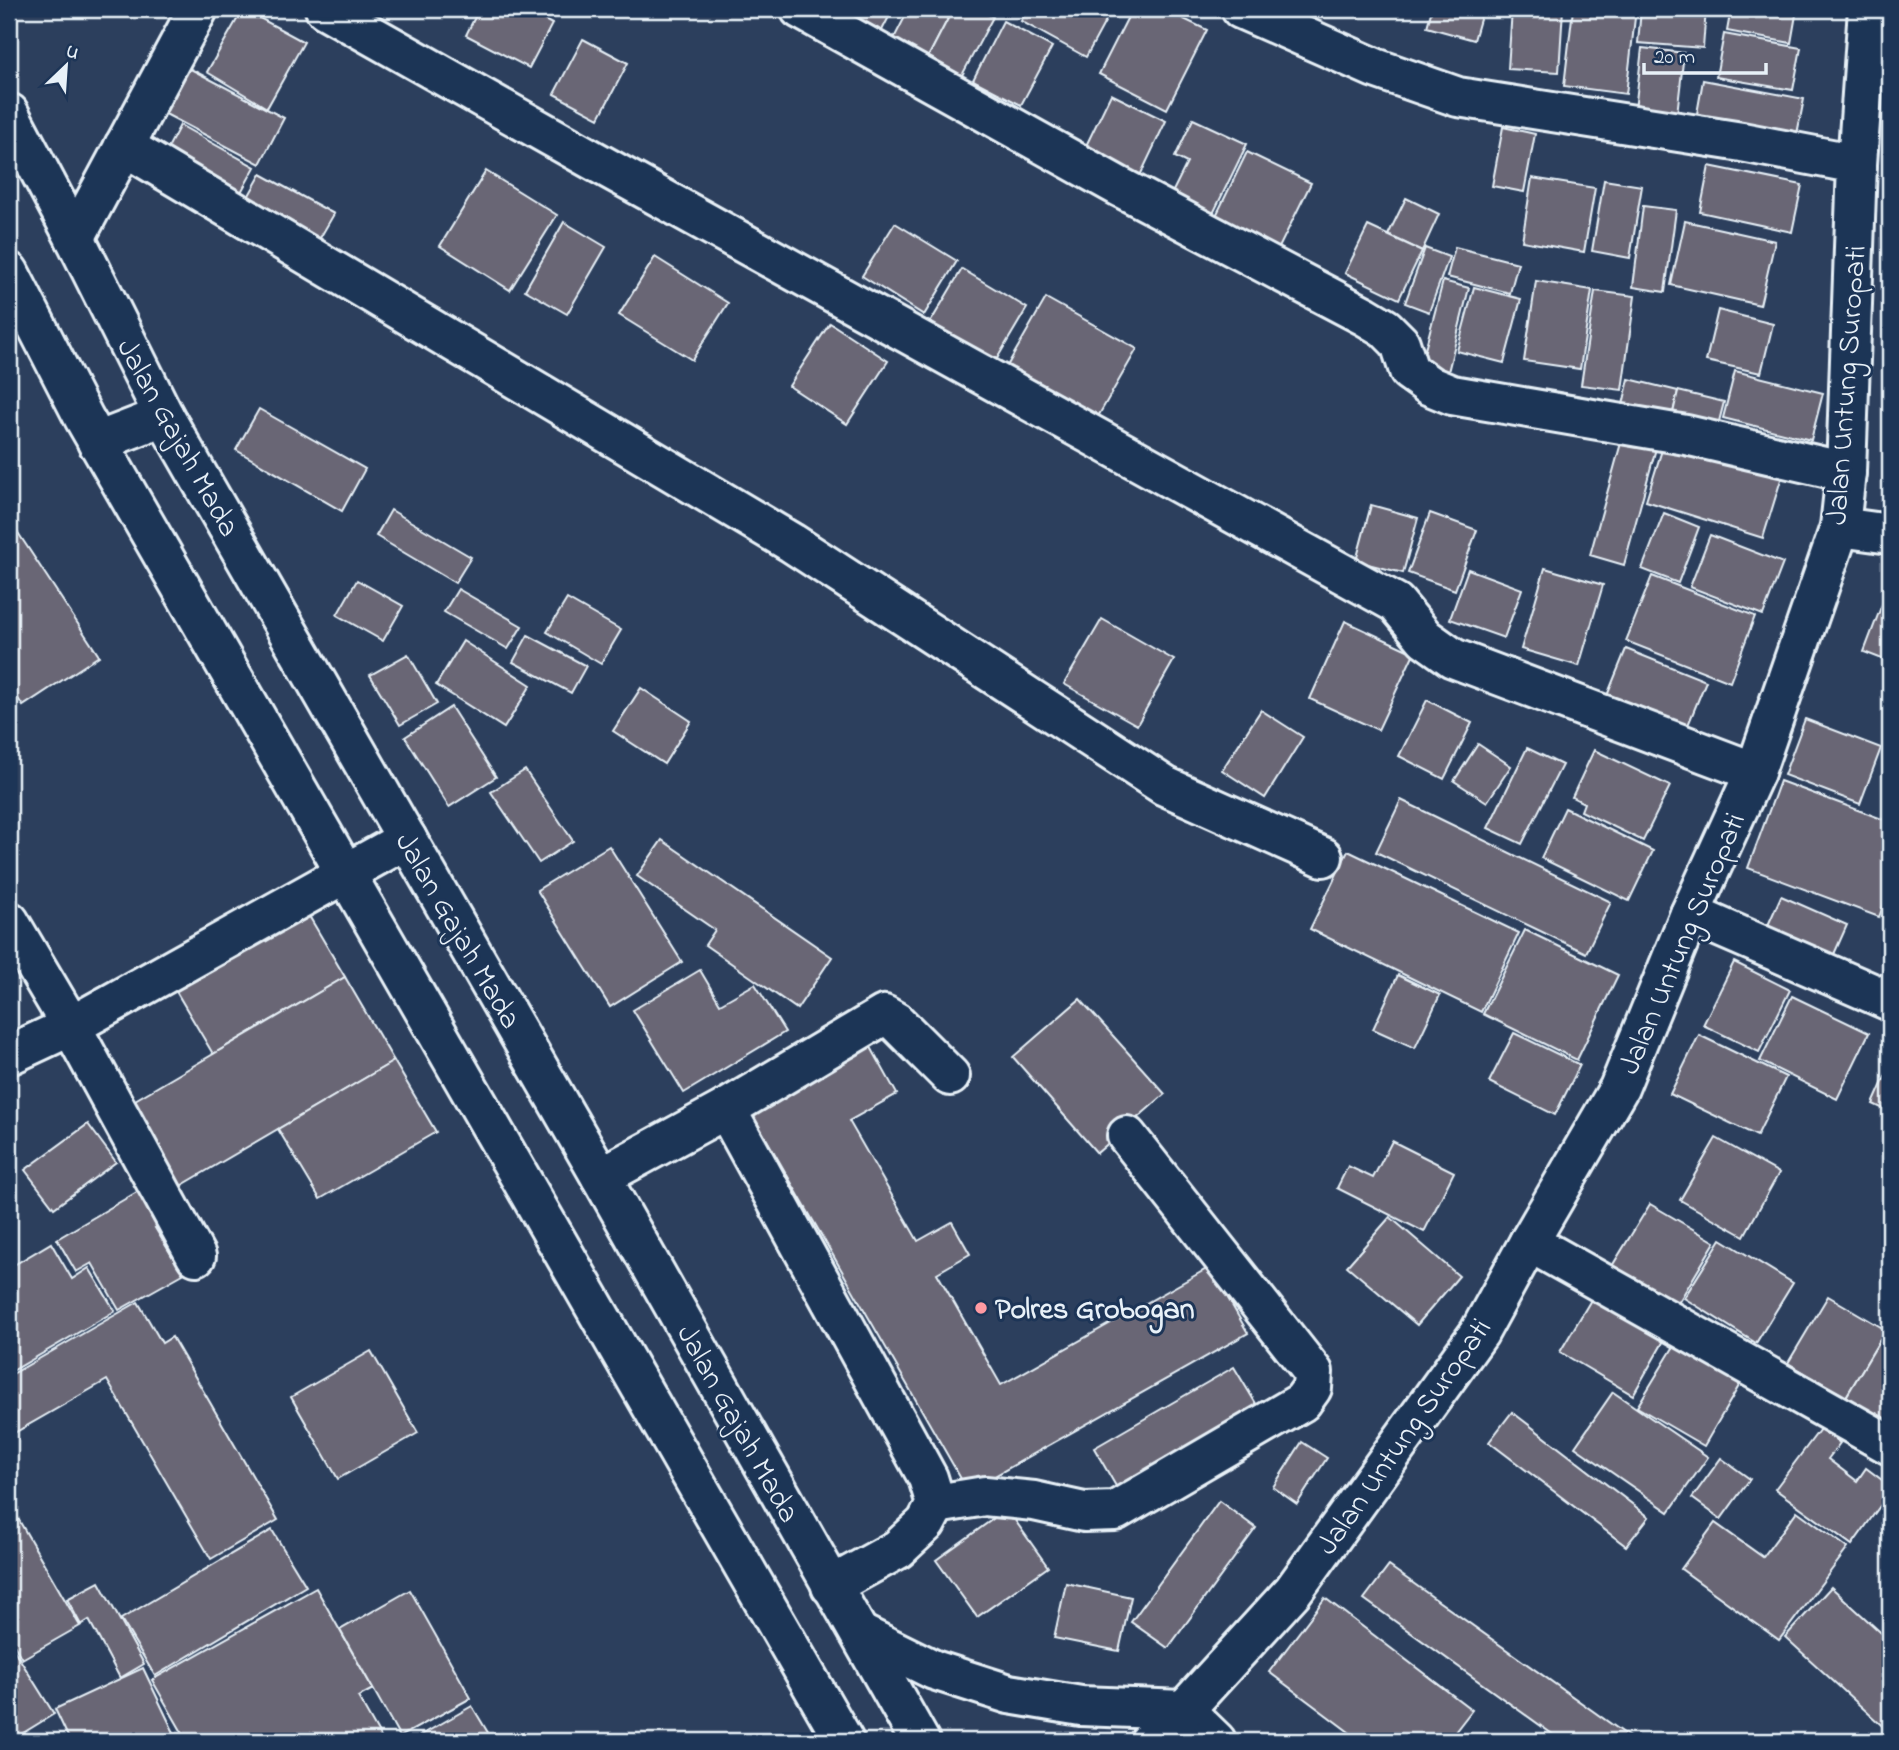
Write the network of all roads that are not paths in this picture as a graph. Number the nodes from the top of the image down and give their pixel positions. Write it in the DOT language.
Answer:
graph roads {
  1 [pos="198,9"];
  2 [pos="325,9"];
  3 [pos="800,9"];
  4 [pos="1241,9"];
  5 [pos="1868,9"];
  6 [pos="9,113"];
  7 [pos="124,146"];
  8 [pos="1857,164"];
  9 [pos="75,237"];
  10 [pos="9,272"];
  11 [pos="164,416"];
  12 [pos="97,442"];
  13 [pos="1846,472"];
  14 [pos="1840,527"];
  15 [pos="1890,534"];
  16 [pos="1755,772"];
  17 [pos="407,839"];
  18 [pos="1323,857"];
  19 [pos="345,874"];
  20 [pos="1690,914"];
  21 [pos="9,921"];
  22 [pos="1890,1001"];
  23 [pos="71,1026"];
  24 [pos="9,1055"];
  25 [pos="950,1076"];
  26 [pos="726,1109"];
  27 [pos="1127,1136"];
  28 [pos="601,1178"];
  29 [pos="1529,1242"];
  30 [pos="196,1256"];
  31 [pos="1890,1446"];
  32 [pos="936,1504"];
  33 [pos="831,1586"];
  34 [pos="861,1634"];
  35 [pos="1184,1710"];
  36 [pos="1215,1740"];
  37 [pos="844,1741"];
  38 [pos="920,1741"];
  39 [pos="1150,1741"];
  1 -- 7 [label="street"];
  2 -- 16 [label="street"];
  3 -- 13 [label="street"];
  4 -- 8 [label="street"];
  5 -- 8 [label="street, Jalan Untung Suropati"];
  6 -- 9 [label="street, Jalan Gajah Mada"];
  7 -- 9 [label="street"];
  7 -- 18 [label="street"];
  8 -- 13 [label="street, Jalan Untung Suropati"];
  9 -- 11 [label="street, Jalan Gajah Mada"];
  10 -- 12 [label="street"];
  11 -- 12 [label="street"];
  11 -- 17 [label="street, Jalan Gajah Mada"];
  12 -- 19 [label="street"];
  13 -- 14 [label="street, Jalan Untung Suropati"];
  14 -- 15 [label="street"];
  14 -- 16 [label="street, Jalan Untung Suropati"];
  16 -- 20 [label="street, Jalan Untung Suropati"];
  17 -- 19 [label="street"];
  17 -- 28 [label="street, Jalan Gajah Mada"];
  19 -- 23 [label="street"];
  19 -- 37 [label="street"];
  20 -- 22 [label="street"];
  20 -- 29 [label="street, Jalan Untung Suropati"];
  21 -- 23 [label="street"];
  23 -- 24 [label="street"];
  23 -- 30 [label="street"];
  25 -- 26 [label="street"];
  26 -- 28 [label="street"];
  26 -- 32 [label="street"];
  27 -- 32 [label="street"];
  28 -- 33 [label="street, Jalan Gajah Mada"];
  29 -- 31 [label="street"];
  29 -- 35 [label="street, Jalan Untung Suropati"];
  32 -- 33 [label="street"];
  33 -- 34 [label="street, Jalan Gajah Mada"];
  34 -- 35 [label="street"];
  34 -- 38 [label="street, Jalan Gajah Mada"];
  35 -- 36 [label="street"];
  35 -- 39 [label="street, Jalan Untung Suropati"];
}
